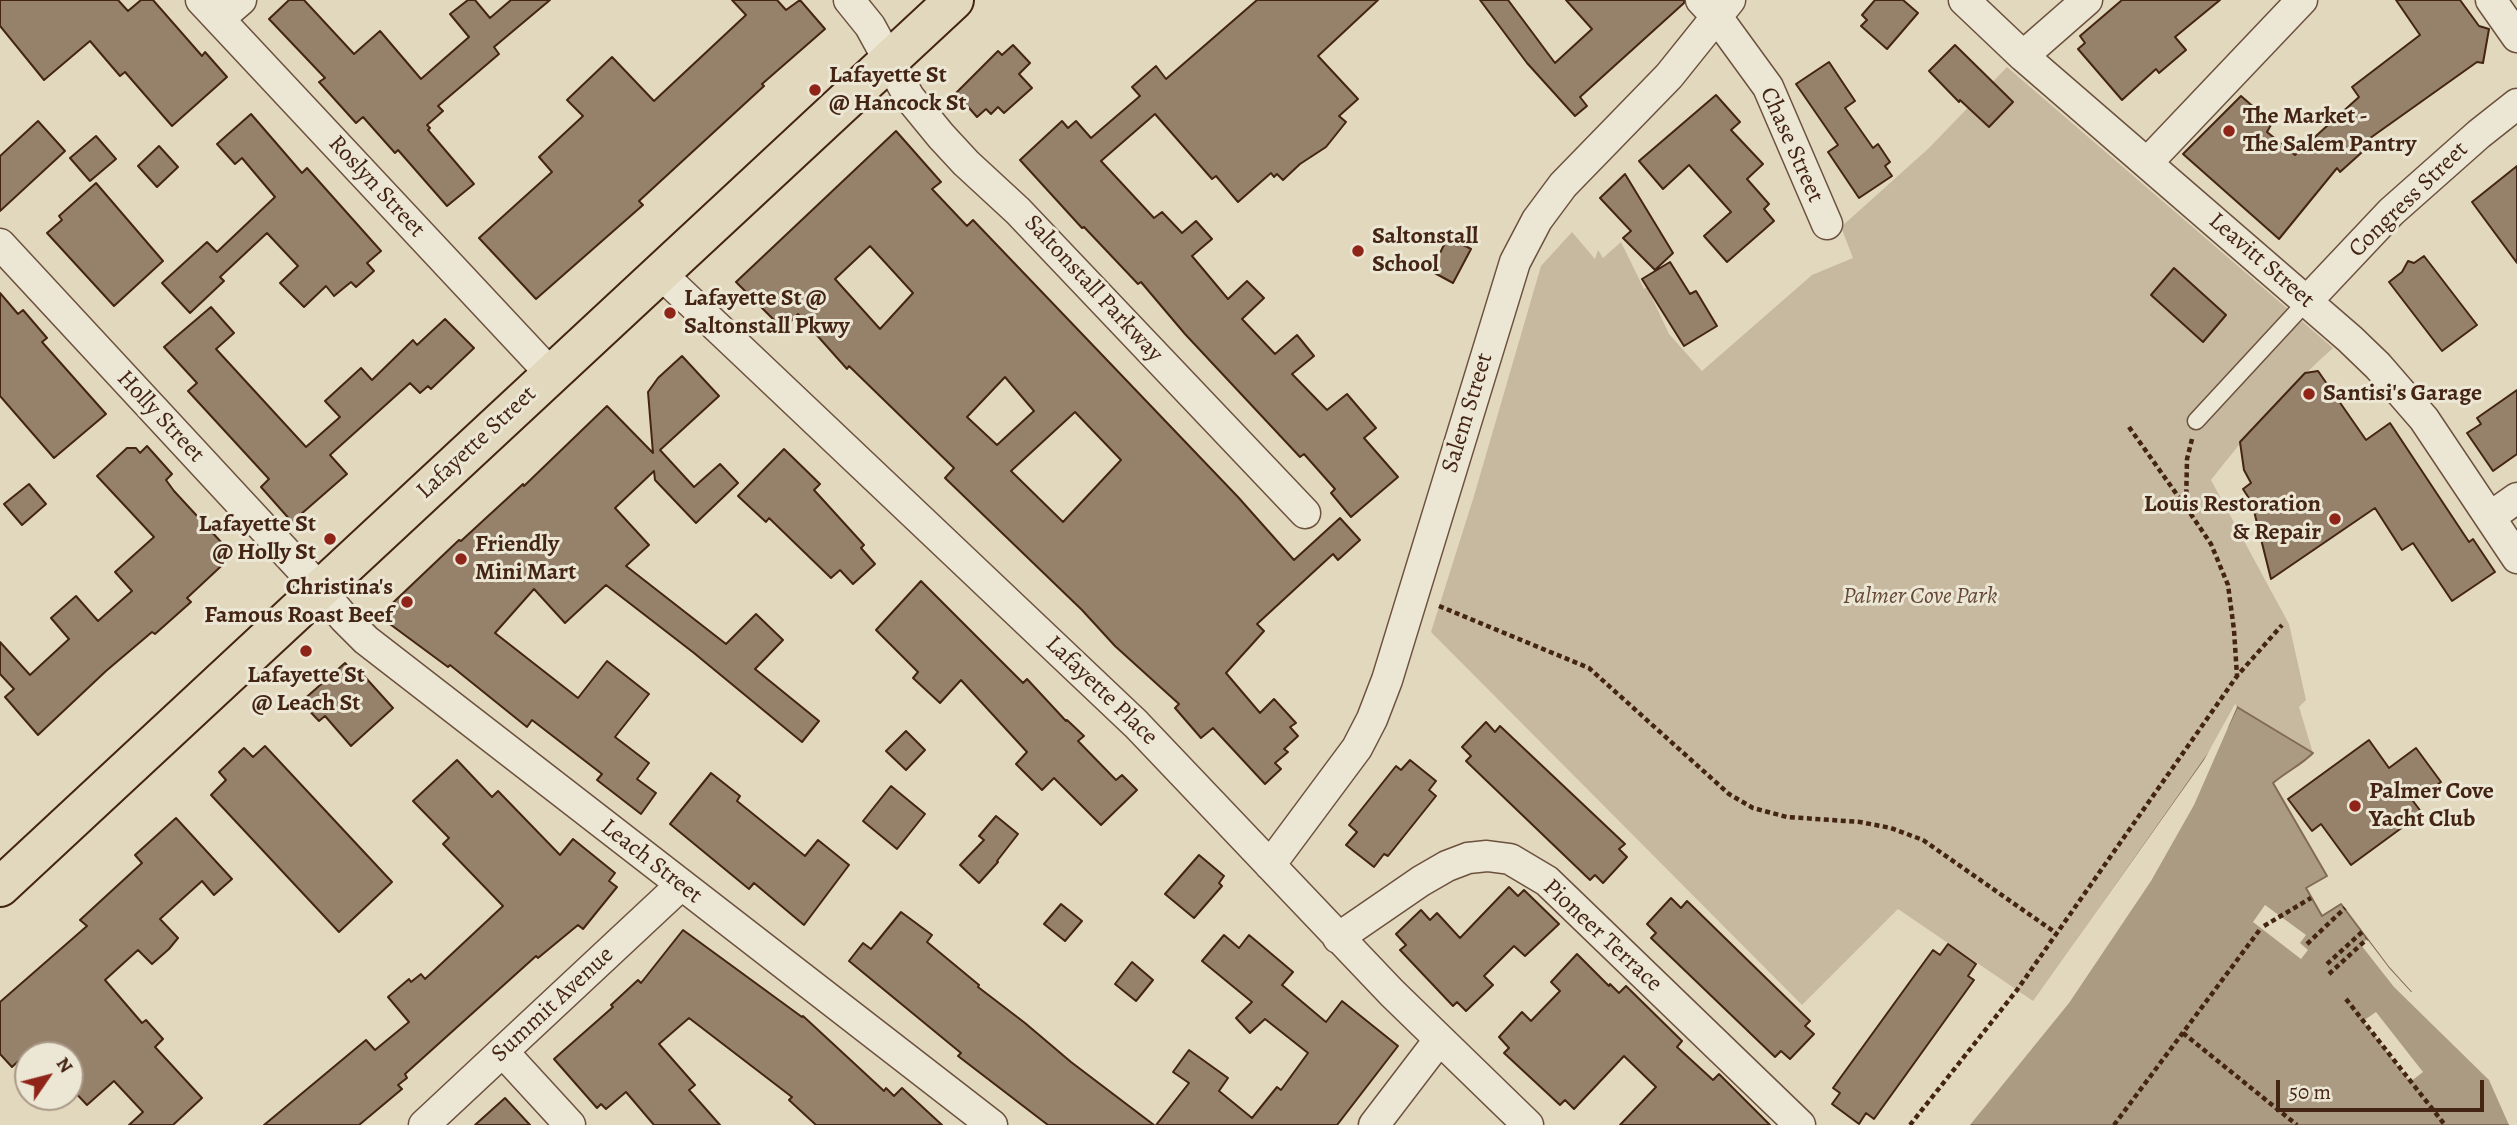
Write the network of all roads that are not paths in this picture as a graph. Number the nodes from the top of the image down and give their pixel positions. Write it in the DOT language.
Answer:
graph roads {
  1 [pos="849,0"];
  2 [pos="954,0"];
  3 [pos="1964,0"];
  4 [pos="2087,0"];
  5 [pos="2302,0"];
  6 [pos="2491,0"];
  7 [pos="220,6"];
  8 [pos="1716,6"];
  9 [pos="2517,37"];
  10 [pos="2023,56"];
  11 [pos="889,61"];
  12 [pos="2517,104"];
  13 [pos="2147,163"];
  14 [pos="1827,225"];
  15 [pos="2,252"];
  16 [pos="660,274"];
  17 [pos="2307,301"];
  18 [pos="551,374"];
  19 [pos="2196,421"];
  20 [pos="2517,498"];
  21 [pos="1305,513"];
  22 [pos="2490,517"];
  23 [pos="2517,558"];
  24 [pos="320,589"];
  25 [pos="1270,865"];
  26 [pos="681,885"];
  27 [pos="0,887"];
  28 [pos="1338,938"];
  29 [pos="1439,1040"];
  30 [pos="503,1052"];
  31 [pos="424,1125"];
  32 [pos="570,1125"];
  33 [pos="992,1125"];
  34 [pos="1374,1125"];
  35 [pos="1528,1125"];
  36 [pos="1800,1125"];
  1 -- 11 [label="street, Saltonstall Parkway"];
  2 -- 11 [label="highway, Lafayette Street"];
  3 -- 10 [label="street, Leavitt Street"];
  4 -- 10 [label="street"];
  5 -- 13 [label="street"];
  6 -- 9 [label="street"];
  7 -- 18 [label="street, Roslyn Street"];
  8 -- 14 [label="street, Chase Street"];
  8 -- 25 [label="street, Salem Street"];
  10 -- 13 [label="street, Leavitt Street"];
  11 -- 16 [label="highway, Lafayette Street"];
  11 -- 21 [label="street, Saltonstall Parkway"];
  12 -- 17 [label="street, Congress Street"];
  13 -- 17 [label="street, Leavitt Street"];
  15 -- 24 [label="street, Holly Street"];
  16 -- 18 [label="highway, Lafayette Street"];
  16 -- 25 [label="street, Lafayette Place"];
  17 -- 19 [label="lane"];
  17 -- 22 [label="street, Leavitt Street"];
  18 -- 24 [label="highway, Lafayette Street"];
  20 -- 22 [label="street"];
  22 -- 23 [label="street, Leavitt Street"];
  24 -- 26 [label="street, Leach Street"];
  24 -- 27 [label="highway, Lafayette Street"];
  25 -- 28 [label="street, Lafayette Place"];
  26 -- 30 [label="street, Summit Avenue"];
  26 -- 33 [label="street, Leach Street"];
  28 -- 29 [label="street, Lafayette Place"];
  28 -- 36 [label="street, Pioneer Terrace"];
  29 -- 34 [label="street"];
  29 -- 35 [label="street, Lafayette Place"];
  30 -- 31 [label="street, Summit Avenue"];
  30 -- 32 [label="street"];
}
